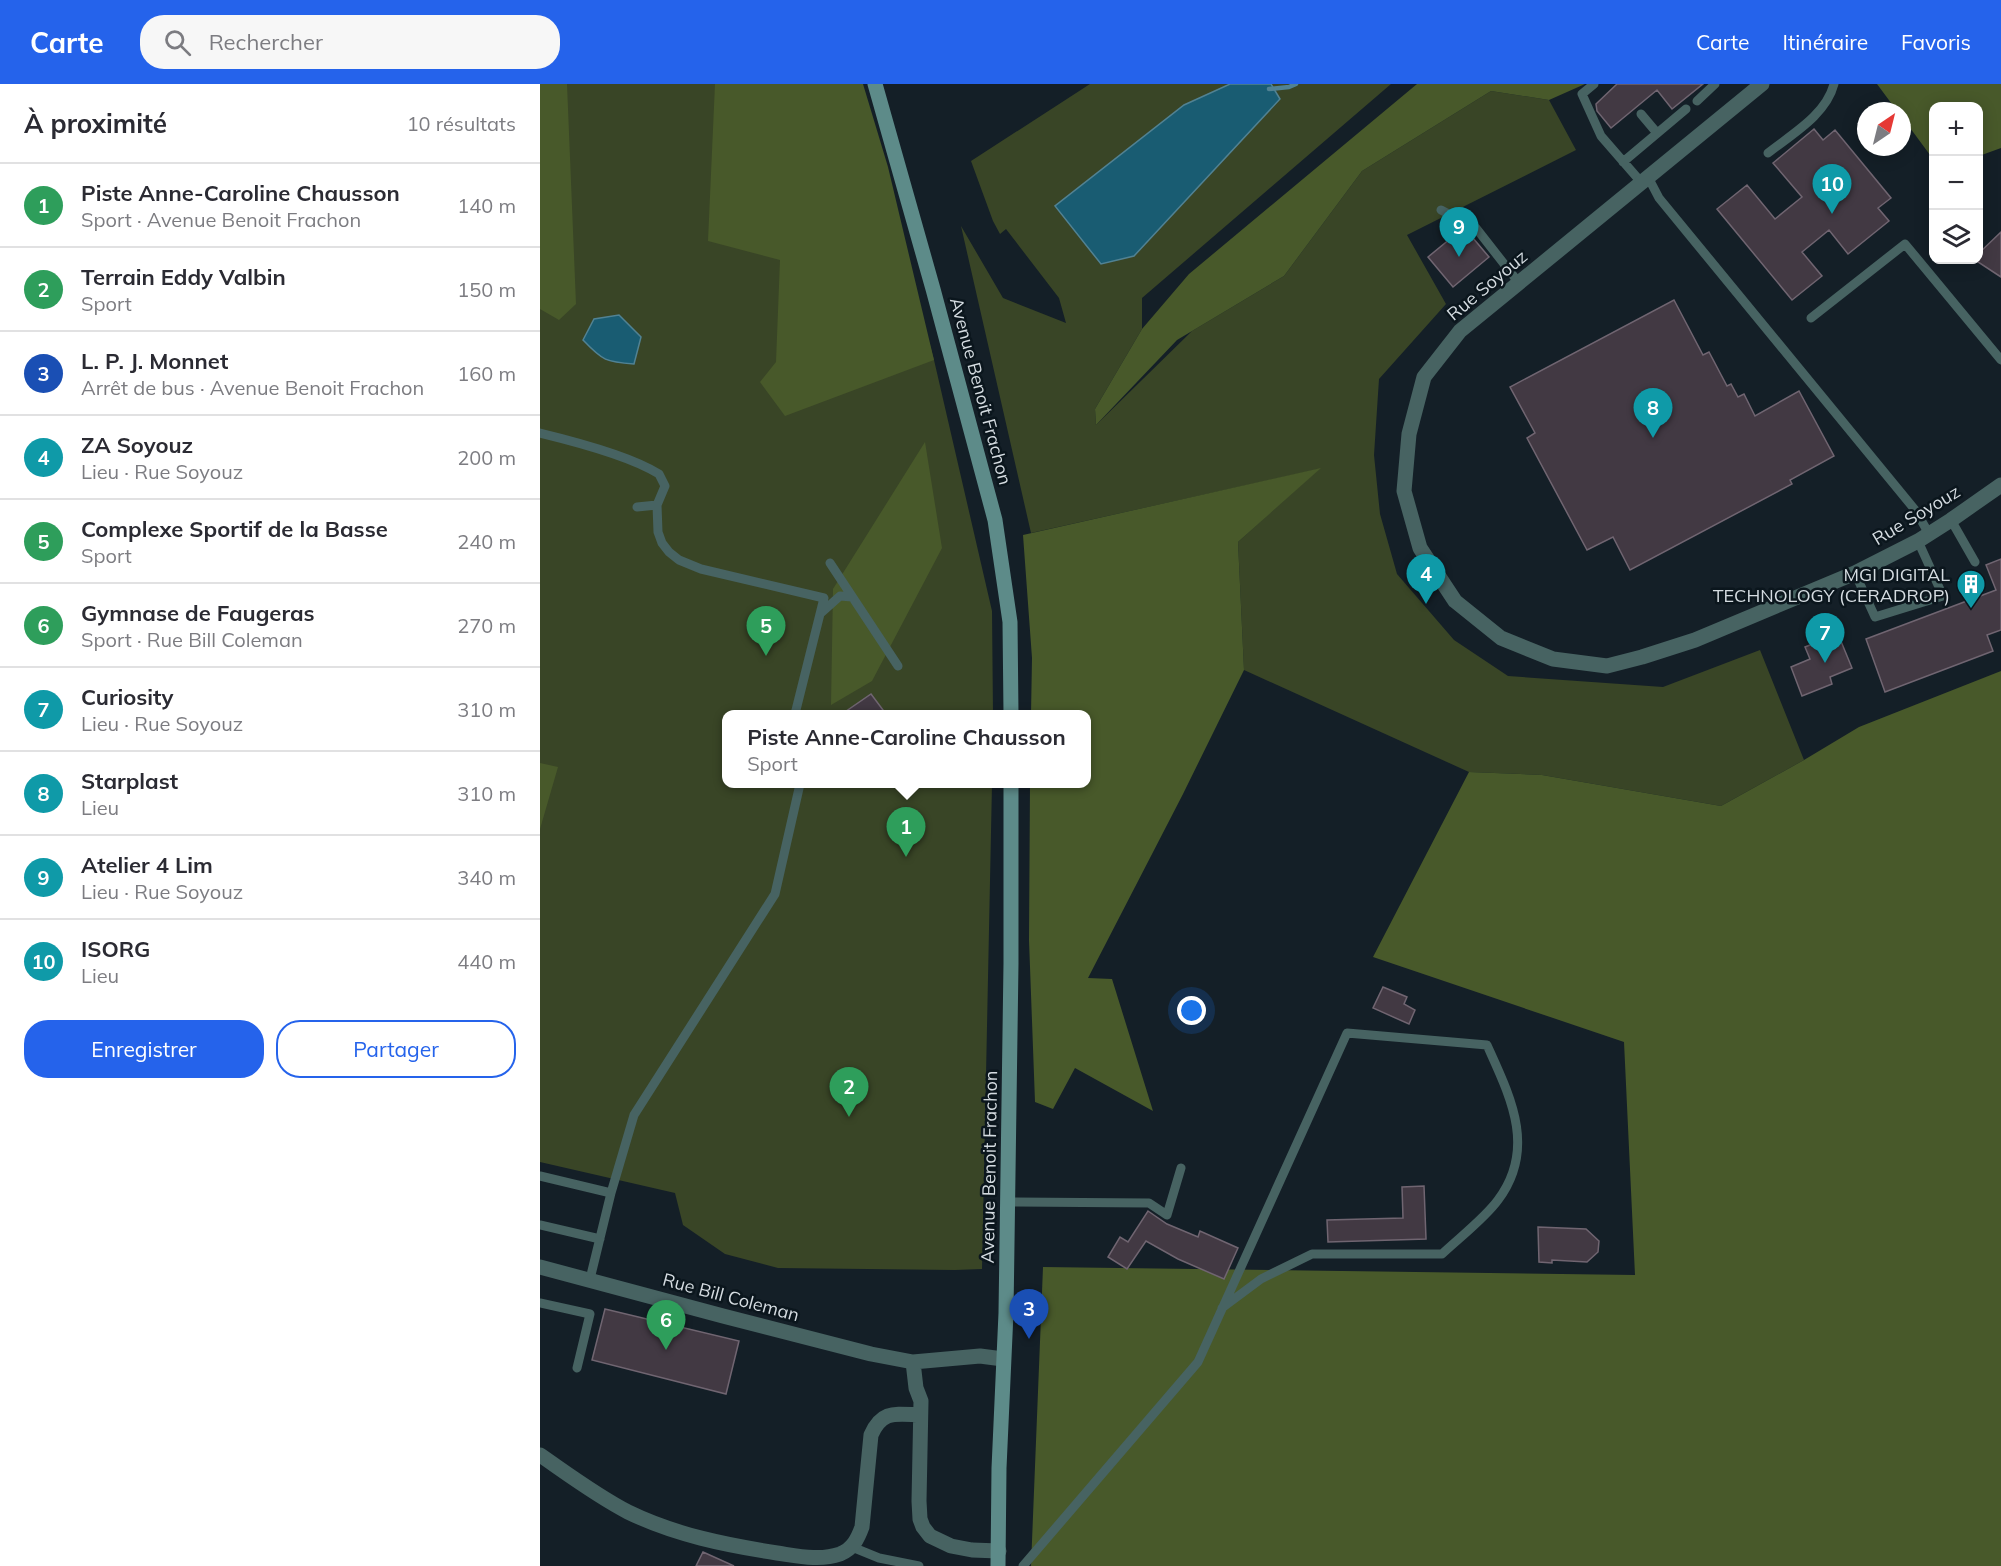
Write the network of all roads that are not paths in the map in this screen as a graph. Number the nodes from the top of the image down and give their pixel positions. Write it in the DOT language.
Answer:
graph roads {
  1 [pos="875,84"];
  2 [pos="1594,84"];
  3 [pos="1715,84"];
  4 [pos="1762,84"];
  5 [pos="1834,84"];
  6 [pos="1697,100"];
  7 [pos="1686,108"];
  8 [pos="1641,114"];
  9 [pos="1657,133"];
  10 [pos="1768,153"];
  11 [pos="1623,162"];
  12 [pos="1645,180"];
  13 [pos="1441,210"];
  14 [pos="1519,283"];
  15 [pos="1811,318"];
  16 [pos="2001,360"];
  17 [pos="540,433"];
  18 [pos="2001,485"];
  19 [pos="657,505"];
  20 [pos="637,507"];
  21 [pos="1951,520"];
  22 [pos="1923,537"];
  23 [pos="1975,562"];
  24 [pos="830,563"];
  25 [pos="1855,573"];
  26 [pos="852,597"];
  27 [pos="819,615"];
  28 [pos="898,666"];
  29 [pos="796,710"];
  30 [pos="1011,710"];
  31 [pos="799,788"];
  32 [pos="1011,788"];
  33 [pos="1181,1168"];
  34 [pos="540,1176"];
  35 [pos="611,1193"];
  36 [pos="1008,1202"];
  37 [pos="540,1225"];
  38 [pos="600,1239"];
  39 [pos="540,1267"];
  40 [pos="590,1279"];
  41 [pos="540,1303"];
  42 [pos="1221,1308"];
  43 [pos="1003,1359"];
  44 [pos="913,1362"];
  45 [pos="577,1368"];
  46 [pos="920,1415"];
  47 [pos="540,1455"];
  48 [pos="852,1547"];
  49 [pos="999,1558"];
  50 [pos="919,1566"];
  51 [pos="1023,1566"];
  1 -- 30 [label="main road, Avenue Benoit Frachon"];
  2 -- 11 [label="lane"];
  3 -- 6 [label="lane"];
  4 -- 12 [label="street, Rue Soyouz"];
  5 -- 10 [label="lane"];
  7 -- 9 [label="lane"];
  8 -- 9 [label="lane"];
  9 -- 11 [label="lane"];
  11 -- 12 [label="lane"];
  12 -- 14 [label="street, Rue Soyouz"];
  12 -- 22 [label="lane"];
  13 -- 14 [label="lane"];
  14 -- 25 [label="street, Rue Soyouz"];
  15 -- 16 [label="lane"];
  17 -- 19 [label="lane"];
  18 -- 21 [label="street, Rue Soyouz"];
  19 -- 20 [label="lane"];
  19 -- 27 [label="lane"];
  21 -- 22 [label="street, Rue Soyouz"];
  21 -- 23 [label="lane"];
  22 -- 25 [label="street, Rue Soyouz"];
  22 -- 25 [label="lane"];
  24 -- 26 [label="lane"];
  26 -- 27 [label="lane"];
  26 -- 28 [label="lane"];
  27 -- 29 [label="lane"];
  31 -- 35 [label="lane"];
  32 -- 36 [label="main road, Avenue Benoit Frachon"];
  33 -- 36 [label="lane"];
  34 -- 35 [label="lane"];
  35 -- 38 [label="lane"];
  36 -- 43 [label="main road, Avenue Benoit Frachon"];
  37 -- 38 [label="lane"];
  38 -- 40 [label="lane"];
  39 -- 40 [label="street, Rue Bill Coleman"];
  40 -- 44 [label="street, Rue Bill Coleman"];
  41 -- 45 [label="lane"];
  42 -- 42 [label="lane"];
  42 -- 51 [label="lane"];
  43 -- 44 [label="street, Rue Bill Coleman"];
  43 -- 49 [label="main road, Avenue Benoit Frachon"];
  44 -- 46 [label="street"];
  46 -- 48 [label="street"];
  46 -- 49 [label="street"];
  47 -- 48 [label="street"];
  48 -- 50 [label="lane"];
}
